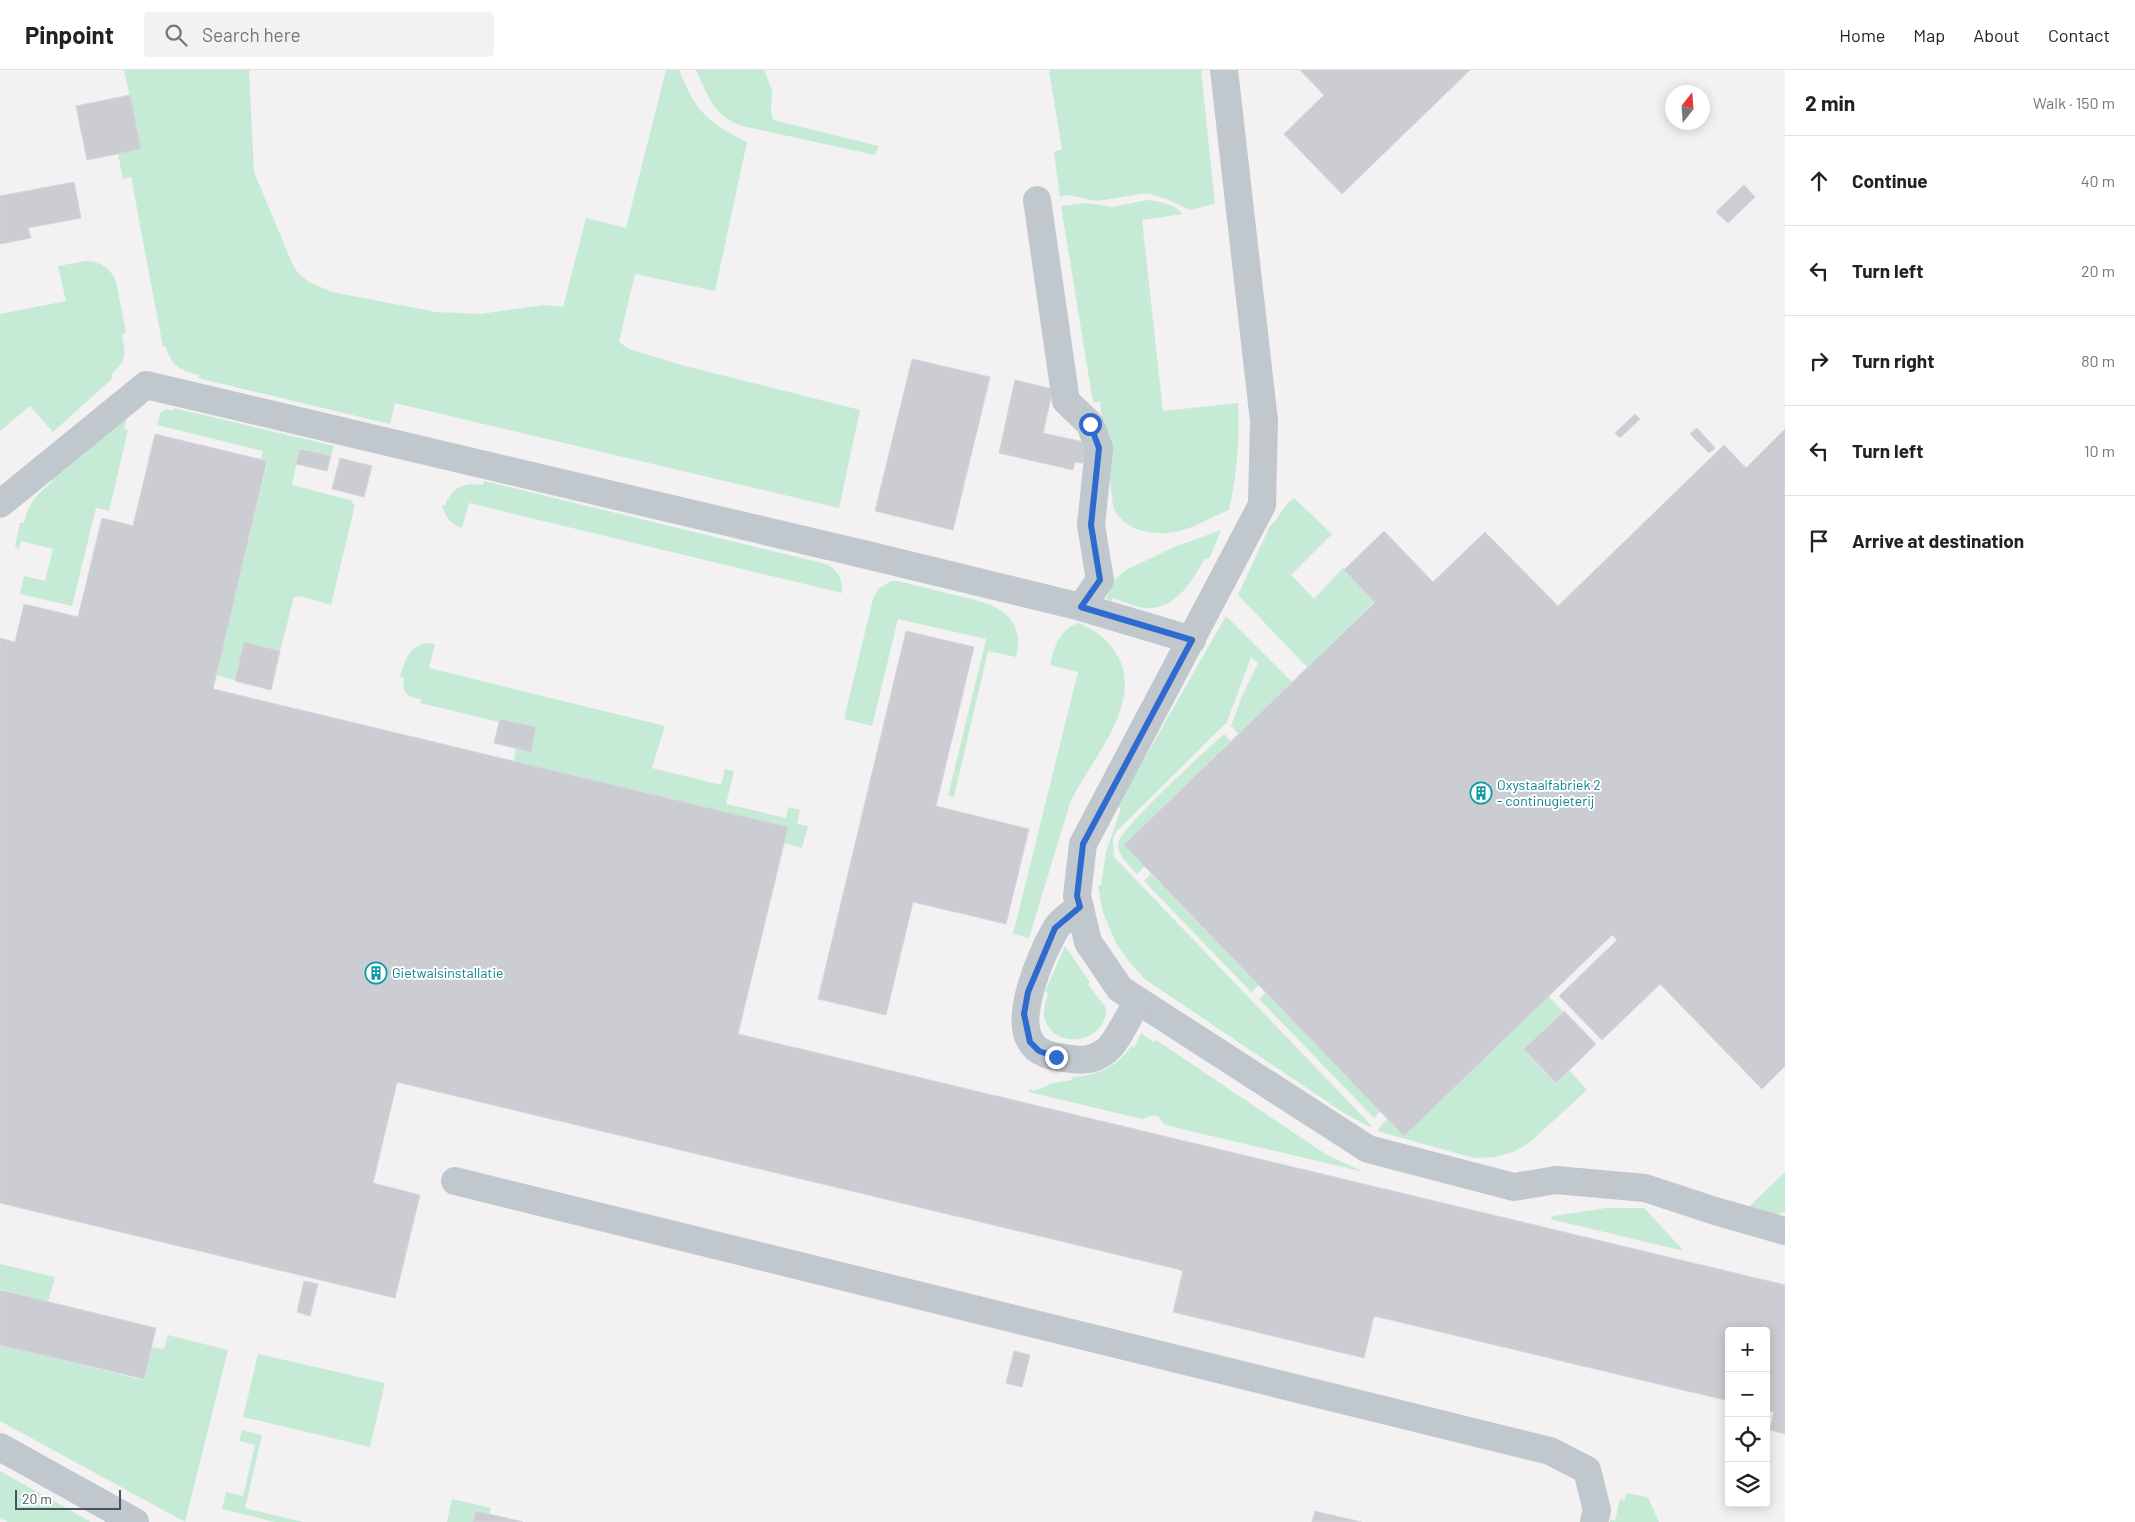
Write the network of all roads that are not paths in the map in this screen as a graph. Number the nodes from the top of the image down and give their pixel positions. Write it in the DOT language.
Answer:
graph roads {
  1 [pos="1224,70"];
  2 [pos="1037,200"];
  3 [pos="0,504"];
  4 [pos="1081,607"];
  5 [pos="1192,640"];
  6 [pos="1080,907"];
  7 [pos="1138,1001"];
  8 [pos="455,1181"];
  9 [pos="1785,1231"];
  10 [pos="0,1447"];
  11 [pos="135,1522"];
  12 [pos="1594,1522"];
  1 -- 5 [label="lane"];
  2 -- 4 [label="lane"];
  3 -- 4 [label="lane"];
  4 -- 5 [label="lane"];
  5 -- 6 [label="lane"];
  6 -- 7 [label="lane"];
  6 -- 7 [label="lane"];
  7 -- 9 [label="lane"];
  8 -- 12 [label="lane"];
  10 -- 11 [label="lane"];
}
